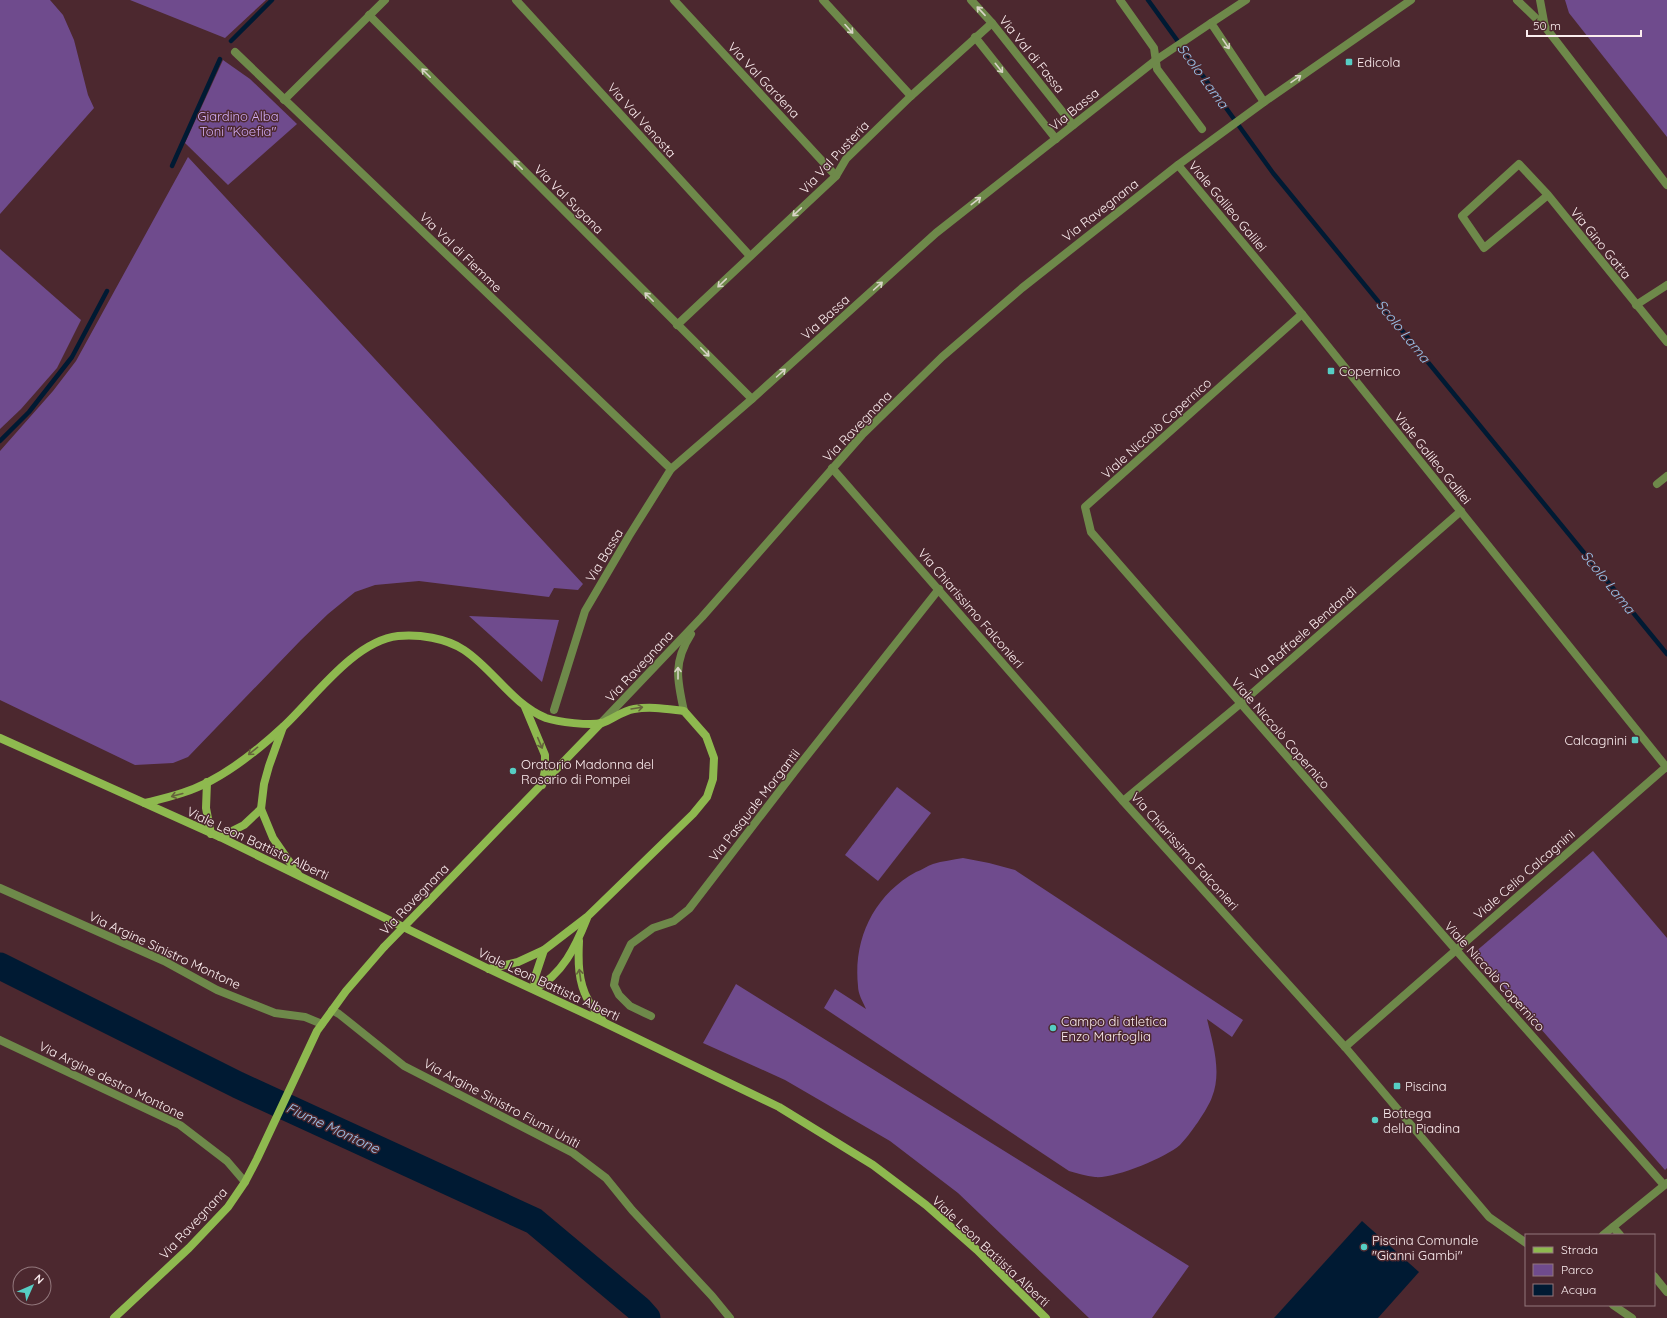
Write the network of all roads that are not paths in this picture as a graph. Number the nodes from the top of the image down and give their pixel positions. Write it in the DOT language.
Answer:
graph roads {
  1 [pos="384,0"];
  2 [pos="516,0"];
  3 [pos="674,0"];
  4 [pos="823,0"];
  5 [pos="971,0"];
  6 [pos="1120,0"];
  7 [pos="1246,0"];
  8 [pos="1411,0"];
  9 [pos="1517,0"];
  10 [pos="1540,0"];
  11 [pos="369,15"];
  12 [pos="992,23"];
  13 [pos="1211,23"];
  14 [pos="1546,28"];
  15 [pos="975,37"];
  16 [pos="234,52"];
  17 [pos="1156,60"];
  18 [pos="911,96"];
  19 [pos="284,100"];
  20 [pos="1264,102"];
  21 [pos="1073,125"];
  22 [pos="1202,129"];
  23 [pos="1056,138"];
  24 [pos="1178,165"];
  25 [pos="836,176"];
  26 [pos="1667,185"];
  27 [pos="1548,195"];
  28 [pos="750,256"];
  29 [pos="1667,285"];
  30 [pos="1636,305"];
  31 [pos="1302,314"];
  32 [pos="677,325"];
  33 [pos="1667,342"];
  34 [pos="752,399"];
  35 [pos="832,468"];
  36 [pos="671,469"];
  37 [pos="1667,476"];
  38 [pos="1657,484"];
  39 [pos="1461,511"];
  40 [pos="939,589"];
  41 [pos="702,617"];
  42 [pos="1240,704"];
  43 [pos="525,707"];
  44 [pos="554,710"];
  45 [pos="684,711"];
  46 [pos="601,723"];
  47 [pos="283,726"];
  48 [pos="0,738"];
  49 [pos="1666,767"];
  50 [pos="207,782"];
  51 [pos="542,785"];
  52 [pos="1123,801"];
  53 [pos="145,803"];
  54 [pos="261,809"];
  55 [pos="211,834"];
  56 [pos="220,837"];
  57 [pos="298,875"];
  58 [pos="0,888"];
  59 [pos="587,918"];
  60 [pos="579,939"];
  61 [pos="544,950"];
  62 [pos="1456,950"];
  63 [pos="489,969"];
  64 [pos="534,989"];
  65 [pos="332,1010"];
  66 [pos="651,1016"];
  67 [pos="603,1022"];
  68 [pos="322,1024"];
  69 [pos="0,1040"];
  70 [pos="1344,1047"];
  71 [pos="244,1182"];
  72 [pos="1666,1184"];
  73 [pos="1613,1227"];
  74 [pos="1604,1234"];
  75 [pos="1619,1234"];
  76 [pos="1525,1242"];
  77 [pos="1655,1277"];
  78 [pos="1667,1292"];
  79 [pos="1614,1306"];
  80 [pos="114,1318"];
  81 [pos="730,1318"];
  82 [pos="1046,1318"];
  83 [pos="1632,1318"];
  1 -- 11 [label="street"];
  2 -- 28 [label="street, Via Val Venosta"];
  3 -- 25 [label="street, Via Val Gardena"];
  4 -- 18 [label="street, one-way"];
  12 -- 5 [label="street, Via Val di Fassa, one-way"];
  6 -- 17 [label="street"];
  7 -- 13 [label="street"];
  20 -- 8 [label="street, Via Ravegnana, one-way"];
  9 -- 14 [label="street"];
  10 -- 14 [label="street"];
  11 -- 19 [label="street"];
  32 -- 11 [label="street, Via Val Sugana, one-way"];
  12 -- 15 [label="street, Via Val Pusteria"];
  12 -- 21 [label="street, Via Val di Fassa"];
  13 -- 17 [label="street, Via Bassa"];
  13 -- 20 [label="street, one-way"];
  14 -- 26 [label="street"];
  15 -- 18 [label="street, Via Val Pusteria"];
  15 -- 23 [label="street, one-way"];
  16 -- 19 [label="street, Via Val di Fiemme"];
  17 -- 21 [label="street, Via Bassa"];
  17 -- 22 [label="street"];
  18 -- 25 [label="street, Via Val Pusteria"];
  19 -- 36 [label="street, Via Val di Fiemme"];
  20 -- 24 [label="street, Via Ravegnana"];
  21 -- 23 [label="street, Via Bassa"];
  34 -- 23 [label="street, Via Bassa, one-way"];
  24 -- 31 [label="street, Viale Galileo Galilei"];
  24 -- 35 [label="street, Via Ravegnana"];
  25 -- 28 [label="street, Via Val Pusteria, one-way"];
  27 -- 27 [label="street, Via Gino Gatta"];
  27 -- 30 [label="street, Via Gino Gatta"];
  28 -- 32 [label="street, Via Val Pusteria, one-way"];
  29 -- 30 [label="street"];
  30 -- 33 [label="street, Via Gino Gatta"];
  31 -- 39 [label="street, Viale Galileo Galilei"];
  31 -- 42 [label="street, Viale Niccolò Copernico"];
  32 -- 34 [label="street, Via Val Sugana, one-way"];
  34 -- 36 [label="street, Via Bassa"];
  35 -- 40 [label="street, Via Chiarissimo Falconieri"];
  35 -- 41 [label="street, Via Ravegnana"];
  36 -- 44 [label="street, Via Bassa"];
  37 -- 38 [label="street"];
  39 -- 42 [label="street, Via Raffaele Bendandi"];
  39 -- 49 [label="street, Viale Galileo Galilei"];
  40 -- 52 [label="street, Via Chiarissimo Falconieri"];
  40 -- 66 [label="street, Via Pasquale Morgantii"];
  45 -- 41 [label="street, one-way"];
  41 -- 46 [label="street, Via Ravegnana"];
  42 -- 52 [label="street, Via Raffaele Bendandi"];
  42 -- 62 [label="street, Viale Niccolò Copernico"];
  43 -- 46 [label="main road"];
  43 -- 47 [label="main road"];
  43 -- 51 [label="main road, one-way"];
  46 -- 45 [label="main road, one-way"];
  45 -- 59 [label="main road"];
  46 -- 51 [label="main road, Via Ravegnana"];
  47 -- 50 [label="main road, one-way"];
  47 -- 54 [label="main road"];
  48 -- 53 [label="main road, Viale Leon Battista Alberti"];
  49 -- 62 [label="street, Viale Celio Calcagnini"];
  50 -- 53 [label="main road, one-way"];
  50 -- 55 [label="main road"];
  51 -- 65 [label="main road, Via Ravegnana, bridge"];
  52 -- 70 [label="street, Via Chiarissimo Falconieri"];
  53 -- 55 [label="main road, Viale Leon Battista Alberti"];
  54 -- 56 [label="main road"];
  54 -- 57 [label="main road"];
  55 -- 56 [label="main road, Viale Leon Battista Alberti"];
  56 -- 57 [label="main road, Viale Leon Battista Alberti"];
  57 -- 63 [label="main road, Viale Leon Battista Alberti"];
  58 -- 68 [label="street, Via Argine Sinistro Montone"];
  59 -- 60 [label="main road"];
  59 -- 61 [label="main road"];
  60 -- 64 [label="main road"];
  67 -- 60 [label="main road, one-way"];
  61 -- 63 [label="main road"];
  61 -- 64 [label="main road"];
  62 -- 70 [label="street, Viale Celio Calcagnini"];
  62 -- 72 [label="street, Viale Niccolò Copernico"];
  63 -- 64 [label="main road, Viale Leon Battista Alberti"];
  64 -- 67 [label="main road, Viale Leon Battista Alberti"];
  65 -- 68 [label="main road, Via Ravegnana"];
  65 -- 81 [label="street, Via Argine Sinistro Fiumi Uniti"];
  67 -- 82 [label="main road, Viale Leon Battista Alberti"];
  68 -- 71 [label="main road, Via Ravegnana"];
  69 -- 71 [label="street, Via Argine destro Montone"];
  70 -- 76 [label="street, Via Chiarissimo Falconieri"];
  71 -- 80 [label="main road, Via Ravegnana"];
  72 -- 73 [label="street"];
  73 -- 74 [label="street"];
  73 -- 75 [label="street"];
  77 -- 78 [label="street"];
  79 -- 83 [label="street"];
}
